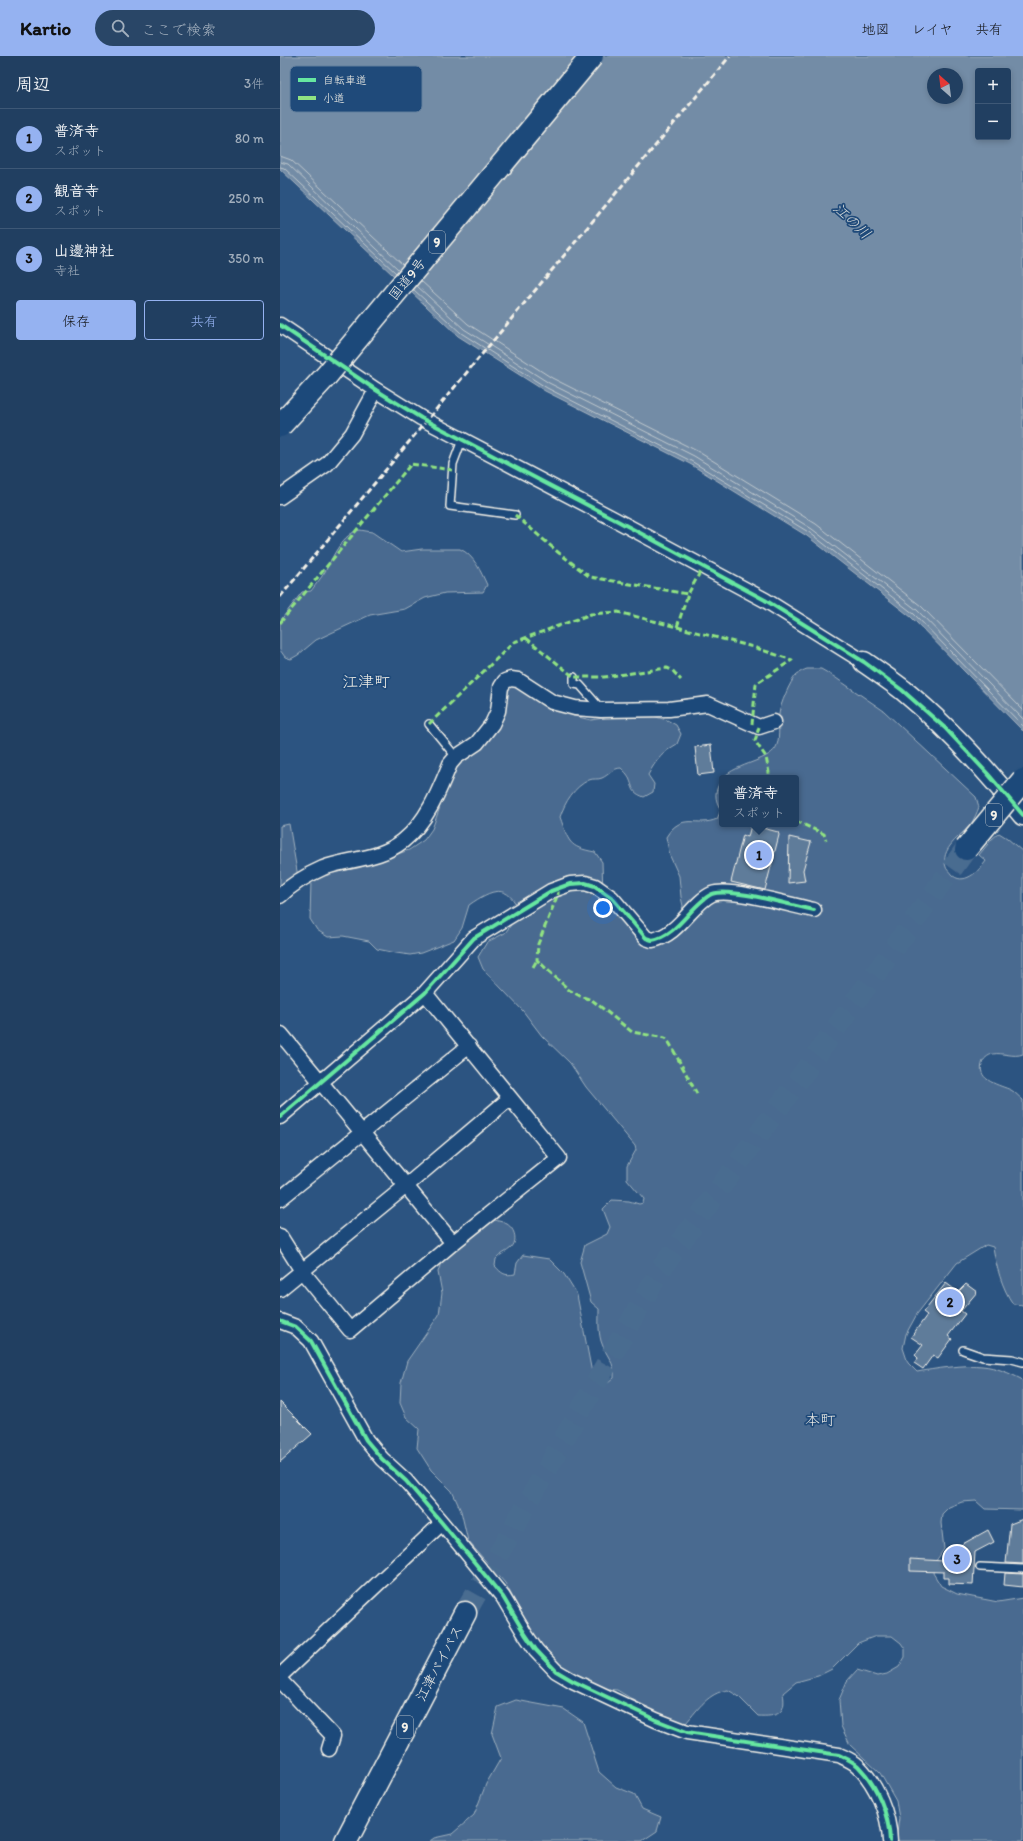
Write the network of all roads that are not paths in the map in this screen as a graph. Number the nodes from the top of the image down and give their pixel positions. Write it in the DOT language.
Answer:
graph roads {
  1 [pos="592,56"];
  2 [pos="280,325"];
  3 [pos="376,390"];
  4 [pos="280,426"];
  5 [pos="462,440"];
  6 [pos="280,496"];
  7 [pos="515,515"];
  8 [pos="864,662"];
  9 [pos="574,677"];
  10 [pos="602,710"];
  11 [pos="774,722"];
  12 [pos="429,724"];
  13 [pos="456,757"];
  14 [pos="1017,784"];
  15 [pos="1023,816"];
  16 [pos="966,849"];
  17 [pos="280,896"];
  18 [pos="814,910"];
  19 [pos="426,993"];
  20 [pos="281,1034"];
  21 [pos="469,1046"];
  22 [pos="321,1082"];
  23 [pos="510,1098"];
  24 [pos="280,1117"];
  25 [pos="362,1133"];
  26 [pos="406,1186"];
  27 [pos="280,1199"];
  28 [pos="280,1236"];
  29 [pos="453,1243"];
  30 [pos="302,1271"];
  31 [pos="280,1289"];
  32 [pos="280,1321"];
  33 [pos="963,1350"];
  34 [pos="1023,1362"];
  35 [pos="442,1523"];
  36 [pos="980,1567"];
  37 [pos="1023,1569"];
  38 [pos="465,1613"];
  39 [pos="280,1676"];
  40 [pos="280,1680"];
  41 [pos="329,1749"];
  42 [pos="346,1841"];
  43 [pos="890,1841"];
  1 -- 4 [label="highway, 国道9号 / 9, bridge"];
  2 -- 3 [label="street"];
  3 -- 5 [label="street"];
  3 -- 6 [label="street"];
  5 -- 7 [label="lane"];
  5 -- 8 [label="street"];
  8 -- 14 [label="street"];
  9 -- 10 [label="lane"];
  10 -- 11 [label="street"];
  10 -- 13 [label="street"];
  12 -- 13 [label="lane"];
  13 -- 17 [label="street"];
  14 -- 15 [label="street"];
  14 -- 16 [label="highway, 9, bridge"];
  18 -- 19 [label="street"];
  19 -- 21 [label="street"];
  19 -- 22 [label="street"];
  20 -- 22 [label="street"];
  21 -- 23 [label="street"];
  21 -- 25 [label="street"];
  22 -- 24 [label="street"];
  22 -- 25 [label="street"];
  23 -- 26 [label="street"];
  23 -- 29 [label="street"];
  25 -- 26 [label="street"];
  25 -- 27 [label="street"];
  26 -- 29 [label="street"];
  26 -- 30 [label="street"];
  28 -- 30 [label="street"];
  29 -- 30 [label="street"];
  30 -- 31 [label="street"];
  32 -- 35 [label="street"];
  33 -- 34 [label="lane"];
  35 -- 39 [label="street"];
  35 -- 43 [label="street"];
  36 -- 37 [label="lane"];
  38 -- 42 [label="highway, 江津バイパス / 9"];
  40 -- 41 [label="street"];
}
